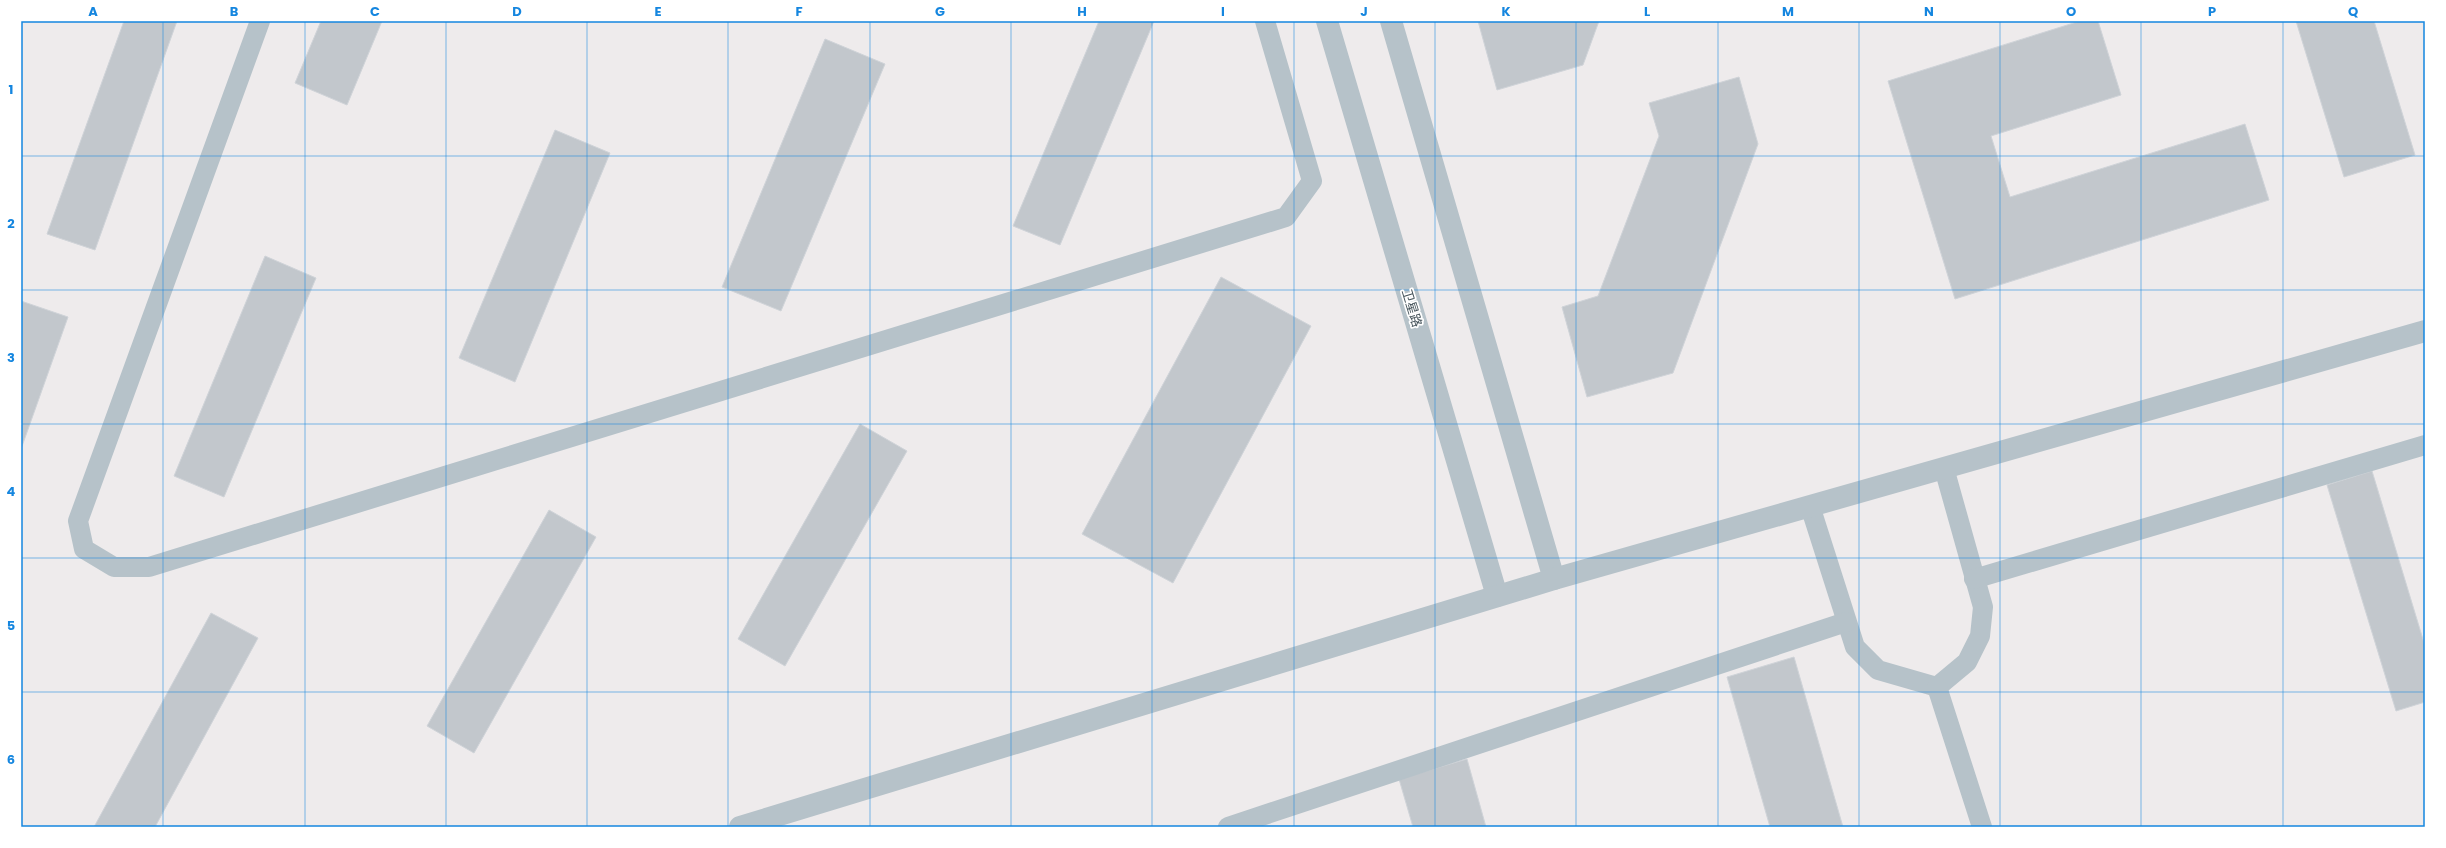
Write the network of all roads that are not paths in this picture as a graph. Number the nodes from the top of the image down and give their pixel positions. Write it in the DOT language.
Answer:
graph roads {
  1 [pos="260,21"];
  2 [pos="1266,21"];
  3 [pos="1327,21"];
  4 [pos="1391,21"];
  5 [pos="2425,331"];
  6 [pos="2425,445"];
  7 [pos="1944,468"];
  8 [pos="1810,506"];
  9 [pos="1554,579"];
  10 [pos="1974,579"];
  11 [pos="1497,596"];
  12 [pos="1846,622"];
  13 [pos="1936,687"];
  14 [pos="740,827"];
  15 [pos="1228,827"];
  16 [pos="1982,827"];
  1 -- 2 [label="lane"];
  3 -- 11 [label="street, 卫星路"];
  4 -- 9 [label="street"];
  5 -- 7 [label="street"];
  6 -- 10 [label="lane"];
  7 -- 8 [label="street"];
  7 -- 10 [label="lane"];
  8 -- 9 [label="street"];
  8 -- 12 [label="lane"];
  9 -- 11 [label="street"];
  10 -- 13 [label="lane"];
  11 -- 14 [label="street"];
  12 -- 13 [label="lane"];
  12 -- 15 [label="lane"];
  13 -- 16 [label="lane"];
}
